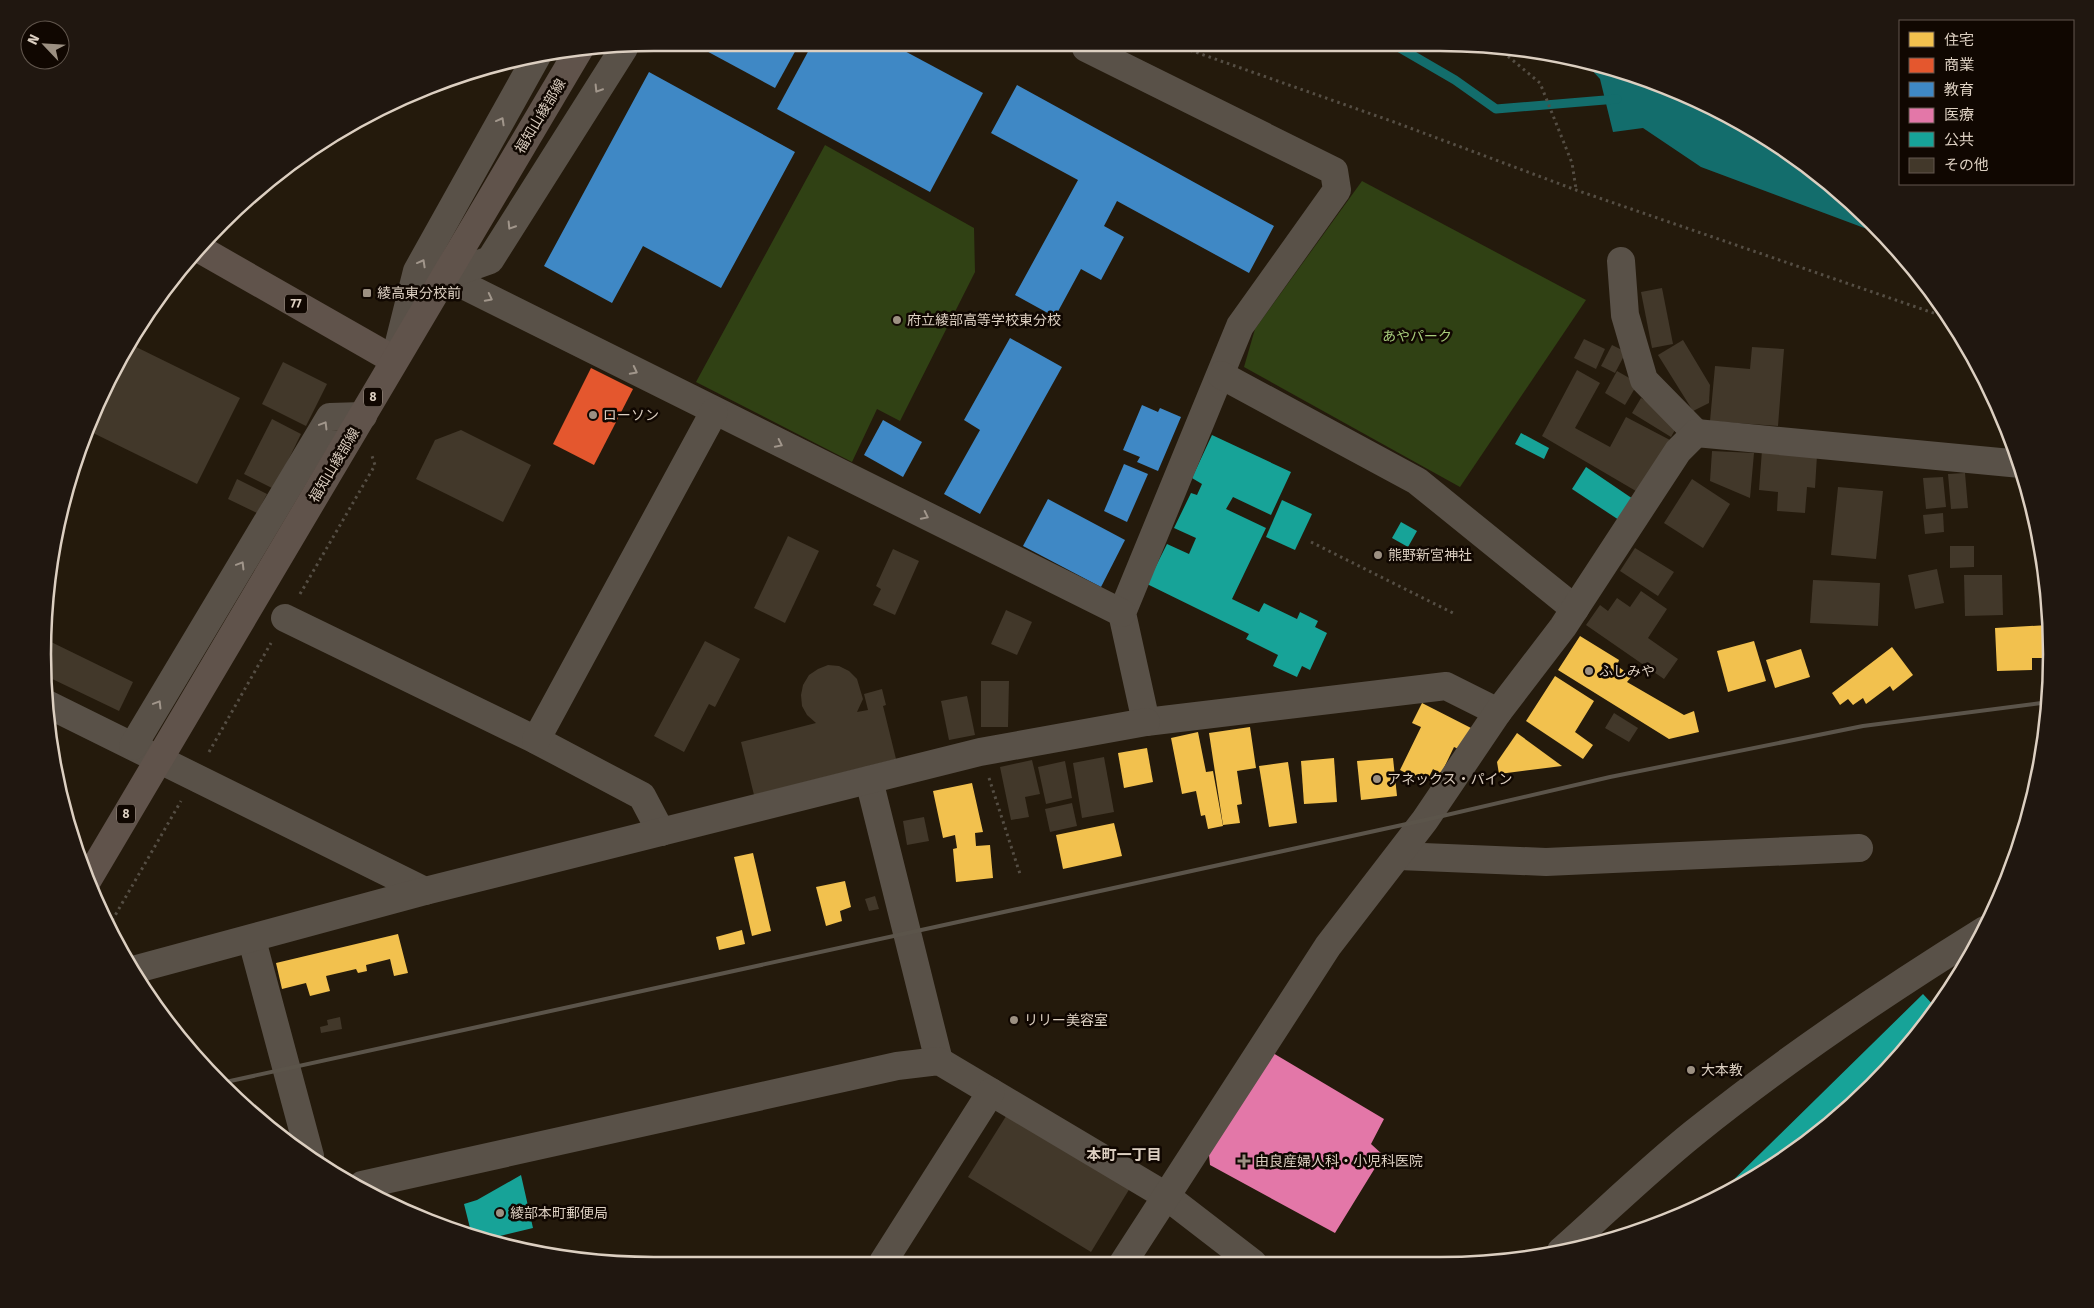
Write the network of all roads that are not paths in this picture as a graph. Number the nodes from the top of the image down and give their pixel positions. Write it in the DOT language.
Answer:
graph roads {
  1 [pos="1092,51"];
  2 [pos="621,53"];
  3 [pos="575,56"];
  4 [pos="533,64"];
  5 [pos="205,252"];
  6 [pos="1621,260"];
  7 [pos="445,276"];
  8 [pos="394,360"];
  9 [pos="1221,375"];
  10 [pos="714,412"];
  11 [pos="363,416"];
  12 [pos="1696,433"];
  13 [pos="2012,463"];
  14 [pos="1574,610"];
  15 [pos="1122,613"];
  16 [pos="286,618"];
  17 [pos="54,707"];
  18 [pos="1498,712"];
  19 [pos="1146,722"];
  20 [pos="536,740"];
  21 [pos="133,746"];
  22 [pos="870,780"];
  23 [pos="661,832"];
  24 [pos="1859,848"];
  25 [pos="1399,856"];
  26 [pos="92,872"];
  27 [pos="425,891"];
  28 [pos="1971,938"];
  29 [pos="252,940"];
  30 [pos="140,968"];
  31 [pos="939,1061"];
  32 [pos="991,1092"];
  33 [pos="308,1147"];
  34 [pos="367,1184"];
  35 [pos="1166,1196"];
  36 [pos="1571,1242"];
  37 [pos="886,1257"];
  38 [pos="1127,1257"];
  39 [pos="1245,1257"];
  1 -- 9 [label="street"];
  2 -- 7 [label="street, one-way"];
  3 -- 7 [label="main road, 福知山綾部線 / 8"];
  8 -- 4 [label="street, one-way"];
  5 -- 8 [label="main road, 77"];
  6 -- 12 [label="street"];
  7 -- 8 [label="main road, 福知山綾部線 / 8"];
  7 -- 10 [label="street, one-way"];
  8 -- 11 [label="main road, 福知山綾部線 / 8"];
  9 -- 14 [label="street"];
  9 -- 15 [label="street"];
  10 -- 15 [label="street, one-way"];
  10 -- 20 [label="street"];
  21 -- 11 [label="street, one-way"];
  11 -- 26 [label="main road, 福知山綾部線 / 8"];
  12 -- 13 [label="street"];
  12 -- 14 [label="street"];
  14 -- 18 [label="street"];
  15 -- 19 [label="street"];
  16 -- 20 [label="street"];
  17 -- 21 [label="street"];
  18 -- 19 [label="street"];
  18 -- 25 [label="street"];
  19 -- 22 [label="street"];
  20 -- 23 [label="street"];
  21 -- 27 [label="street"];
  22 -- 23 [label="street"];
  22 -- 31 [label="street"];
  23 -- 27 [label="street"];
  24 -- 25 [label="street"];
  25 -- 35 [label="street"];
  27 -- 29 [label="street"];
  28 -- 36 [label="street"];
  29 -- 30 [label="street"];
  29 -- 33 [label="street"];
  31 -- 32 [label="street"];
  31 -- 34 [label="street"];
  32 -- 35 [label="street"];
  32 -- 37 [label="street"];
  35 -- 38 [label="street"];
  35 -- 39 [label="street"];
}
